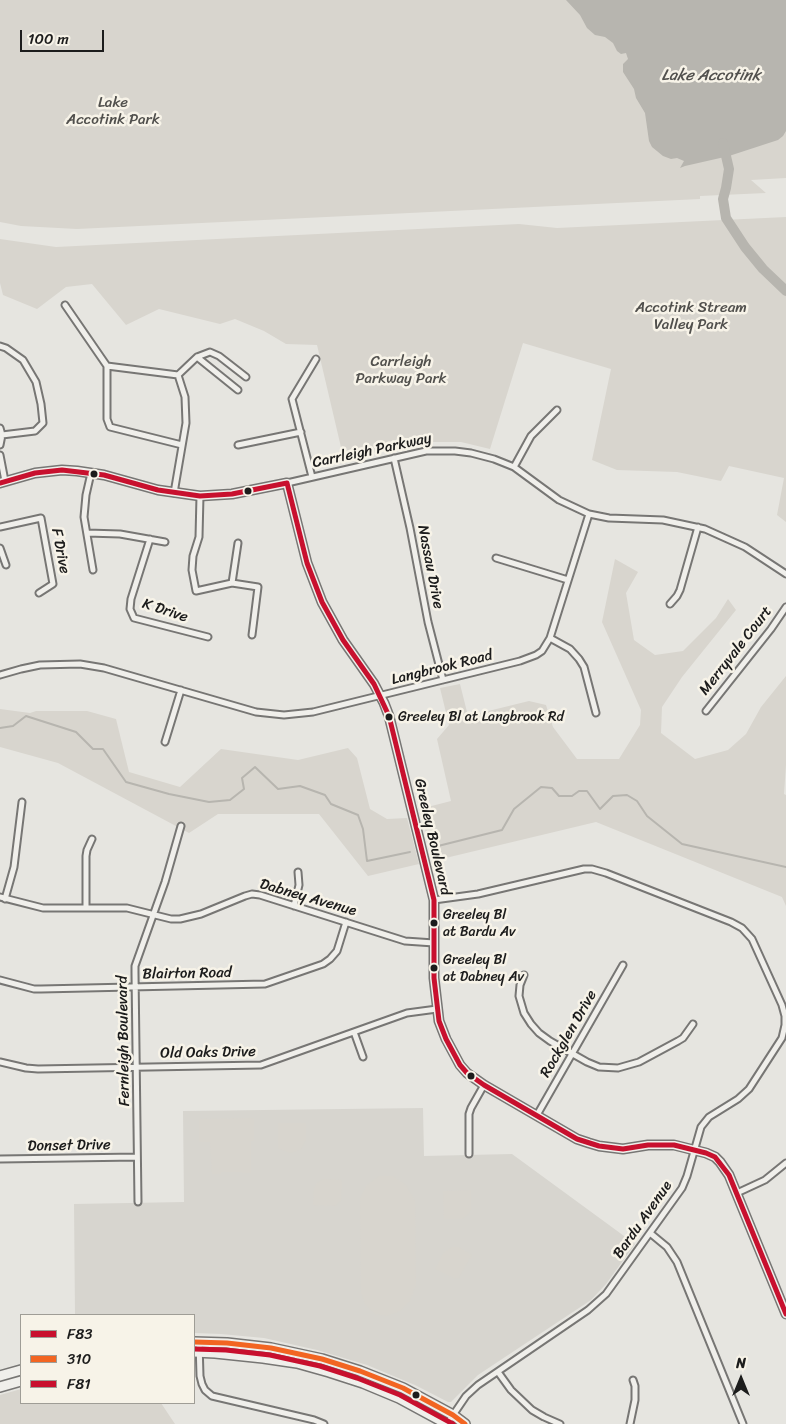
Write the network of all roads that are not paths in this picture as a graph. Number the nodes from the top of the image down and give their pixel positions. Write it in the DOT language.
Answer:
graph roads {
  1 [pos="64,304"];
  2 [pos="0,346"];
  3 [pos="197,357"];
  4 [pos="316,360"];
  5 [pos="108,366"];
  6 [pos="178,375"];
  7 [pos="246,377"];
  8 [pos="238,390"];
  9 [pos="557,410"];
  10 [pos="0,428"];
  11 [pos="301,432"];
  12 [pos="2,436"];
  13 [pos="182,445"];
  14 [pos="238,445"];
  15 [pos="0,446"];
  16 [pos="0,455"];
  17 [pos="394,458"];
  18 [pos="514,468"];
  19 [pos="92,473"];
  20 [pos="312,477"];
  21 [pos="3,482"];
  22 [pos="287,483"];
  23 [pos="174,493"];
  24 [pos="200,496"];
  25 [pos="589,514"];
  26 [pos="0,527"];
  27 [pos="698,527"];
  28 [pos="86,534"];
  29 [pos="150,539"];
  30 [pos="165,542"];
  31 [pos="238,543"];
  32 [pos="0,548"];
  33 [pos="496,558"];
  34 [pos="6,565"];
  35 [pos="93,570"];
  36 [pos="786,574"];
  37 [pos="568,580"];
  38 [pos="232,583"];
  39 [pos="39,593"];
  40 [pos="670,604"];
  41 [pos="786,607"];
  42 [pos="252,635"];
  43 [pos="208,637"];
  44 [pos="550,638"];
  45 [pos="0,675"];
  46 [pos="443,680"];
  47 [pos="181,690"];
  48 [pos="381,696"];
  49 [pos="706,711"];
  50 [pos="596,713"];
  51 [pos="165,742"];
  52 [pos="22,802"];
  53 [pos="182,826"];
  54 [pos="92,839"];
  55 [pos="298,872"];
  56 [pos="2,898"];
  57 [pos="434,900"];
  58 [pos="294,906"];
  59 [pos="86,908"];
  60 [pos="154,915"];
  61 [pos="346,922"];
  62 [pos="434,943"];
  63 [pos="624,965"];
  64 [pos="524,975"];
  65 [pos="0,980"];
  66 [pos="135,987"];
  67 [pos="437,1009"];
  68 [pos="692,1024"];
  69 [pos="354,1032"];
  70 [pos="572,1054"];
  71 [pos="363,1057"];
  72 [pos="0,1062"];
  73 [pos="136,1067"];
  74 [pos="484,1085"];
  75 [pos="536,1115"];
  76 [pos="694,1149"];
  77 [pos="469,1154"];
  78 [pos="138,1157"];
  79 [pos="0,1159"];
  80 [pos="786,1163"];
  81 [pos="737,1193"];
  82 [pos="138,1202"];
  83 [pos="650,1233"];
  84 [pos="786,1314"];
  85 [pos="196,1342"];
  86 [pos="196,1352"];
  87 [pos="20,1370"];
  88 [pos="498,1372"];
  89 [pos="0,1376"];
  90 [pos="633,1380"];
  91 [pos="20,1381"];
  92 [pos="0,1387"];
  93 [pos="453,1415"];
  94 [pos="324,1424"];
  95 [pos="447,1424"];
  96 [pos="465,1424"];
  97 [pos="560,1424"];
  98 [pos="630,1424"];
  99 [pos="743,1424"];
  1 -- 5 [label="street"];
  2 -- 12 [label="street"];
  3 -- 6 [label="street"];
  3 -- 7 [label="street"];
  3 -- 8 [label="street"];
  4 -- 11 [label="street"];
  5 -- 6 [label="street"];
  5 -- 13 [label="street"];
  6 -- 13 [label="street"];
  9 -- 18 [label="street"];
  10 -- 12 [label="street"];
  11 -- 14 [label="street"];
  11 -- 20 [label="street"];
  12 -- 15 [label="street"];
  13 -- 23 [label="street"];
  16 -- 21 [label="street"];
  17 -- 18 [label="street, Carrleigh Parkway"];
  17 -- 20 [label="street, Carrleigh Parkway"];
  17 -- 46 [label="street, Nassau Drive"];
  18 -- 25 [label="street, Carrleigh Parkway"];
  19 -- 21 [label="street, Carrleigh Parkway"];
  19 -- 23 [label="street, Carrleigh Parkway"];
  19 -- 28 [label="street"];
  20 -- 22 [label="street, Carrleigh Parkway"];
  22 -- 24 [label="street, Carrleigh Parkway"];
  22 -- 48 [label="street, Greeley Boulevard"];
  23 -- 24 [label="street, Carrleigh Parkway"];
  24 -- 38 [label="street"];
  25 -- 27 [label="street, Carrleigh Parkway"];
  25 -- 37 [label="street, Langbrook Road"];
  26 -- 39 [label="street, F Drive"];
  27 -- 36 [label="street, Carrleigh Parkway"];
  27 -- 40 [label="street"];
  28 -- 29 [label="street"];
  28 -- 35 [label="street"];
  29 -- 30 [label="street"];
  29 -- 43 [label="street, K Drive"];
  31 -- 38 [label="street"];
  32 -- 34 [label="street"];
  33 -- 37 [label="street"];
  37 -- 44 [label="street, Langbrook Road"];
  38 -- 42 [label="street"];
  41 -- 49 [label="street, Merryvale Court"];
  44 -- 46 [label="street, Langbrook Road"];
  44 -- 50 [label="street"];
  45 -- 47 [label="street, Langbrook Road"];
  46 -- 48 [label="street, Langbrook Road"];
  47 -- 48 [label="street, Langbrook Road"];
  47 -- 51 [label="street"];
  48 -- 57 [label="street, Greeley Boulevard"];
  52 -- 56 [label="street"];
  53 -- 60 [label="street, Fernleigh Boulevard"];
  54 -- 59 [label="street"];
  55 -- 58 [label="street"];
  56 -- 59 [label="street, Dabney Avenue"];
  57 -- 62 [label="street, Greeley Boulevard"];
  57 -- 76 [label="street, Bardu Avenue"];
  58 -- 60 [label="street, Dabney Avenue"];
  58 -- 61 [label="street, Dabney Avenue"];
  59 -- 60 [label="street, Dabney Avenue"];
  60 -- 66 [label="street, Fernleigh Boulevard"];
  61 -- 62 [label="street, Dabney Avenue"];
  61 -- 66 [label="street, Blairton Road"];
  62 -- 67 [label="street, Greeley Boulevard"];
  63 -- 70 [label="street, Rockglen Drive"];
  64 -- 70 [label="street"];
  65 -- 66 [label="street, Blairton Road"];
  66 -- 73 [label="street, Fernleigh Boulevard"];
  67 -- 69 [label="street, Old Oaks Drive"];
  67 -- 74 [label="street, Greeley Boulevard"];
  68 -- 70 [label="street"];
  69 -- 71 [label="street"];
  69 -- 73 [label="street, Old Oaks Drive"];
  70 -- 75 [label="street, Rockglen Drive"];
  72 -- 73 [label="street, Old Oaks Drive"];
  73 -- 78 [label="street, Fernleigh Boulevard"];
  74 -- 75 [label="street, Greeley Boulevard"];
  74 -- 77 [label="street"];
  75 -- 76 [label="street, Greeley Boulevard"];
  76 -- 81 [label="street, Greeley Boulevard"];
  76 -- 83 [label="street, Bardu Avenue"];
  78 -- 79 [label="street, Donset Drive"];
  78 -- 82 [label="street, Fernleigh Boulevard"];
  80 -- 81 [label="street"];
  81 -- 84 [label="street, Greeley Boulevard"];
  83 -- 88 [label="street, Bardu Avenue"];
  83 -- 99 [label="street"];
  85 -- 86 [label="street"];
  85 -- 93 [label="main road"];
  86 -- 94 [label="street"];
  86 -- 95 [label="main road"];
  87 -- 89 [label="main road"];
  88 -- 93 [label="street, Bardu Avenue"];
  88 -- 97 [label="street"];
  90 -- 98 [label="street"];
  91 -- 92 [label="main road"];
  93 -- 95 [label="street, Bardu Avenue"];
  93 -- 96 [label="main road"];
}
